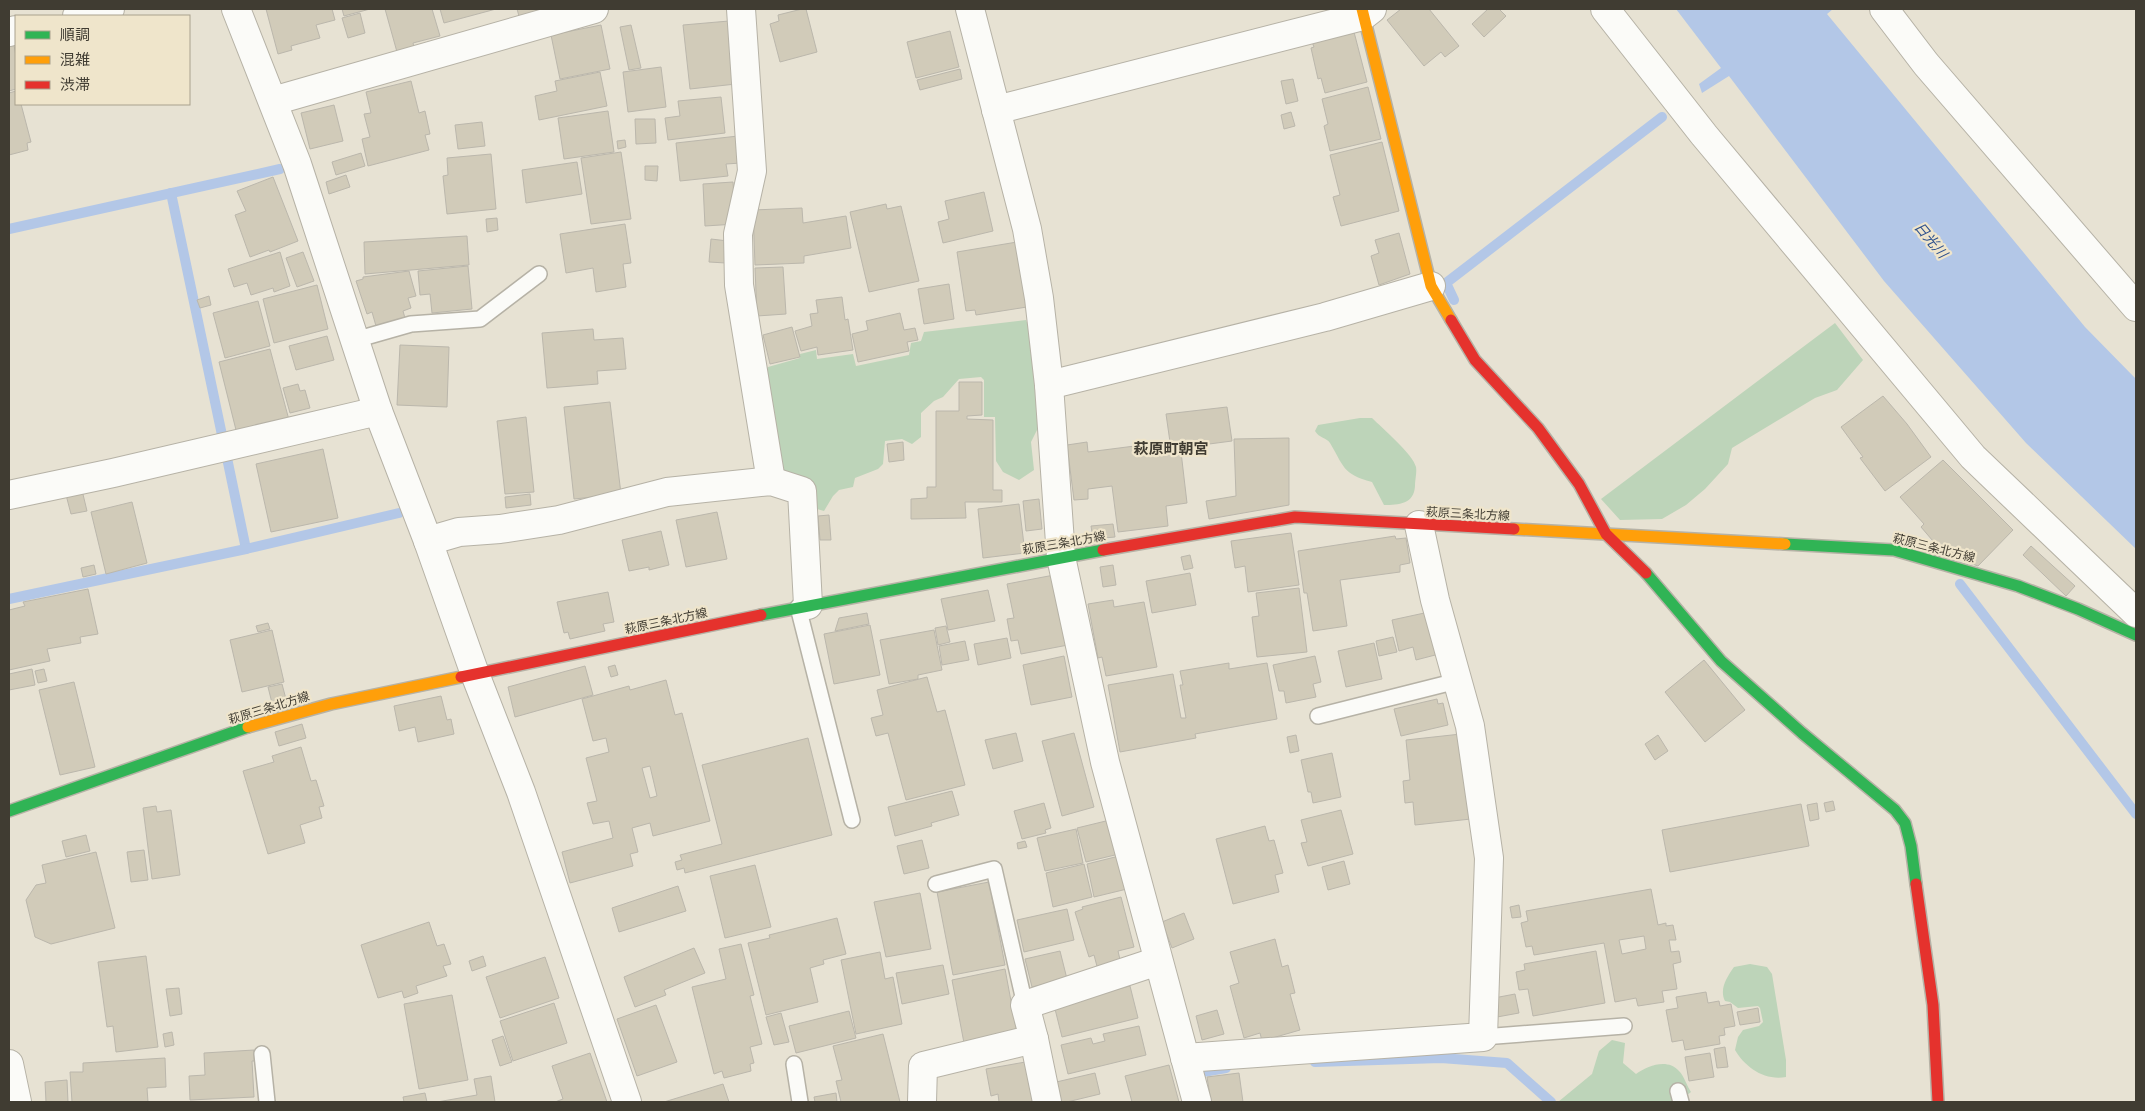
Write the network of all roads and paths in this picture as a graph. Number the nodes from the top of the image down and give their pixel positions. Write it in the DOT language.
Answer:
graph roads {
  1 [pos="110,9"];
  2 [pos="236,9"];
  3 [pos="741,9"];
  4 [pos="970,9"];
  5 [pos="1605,9"];
  6 [pos="1884,9"];
  7 [pos="586,10"];
  8 [pos="1366,11"];
  9 [pos="82,15"];
  10 [pos="273,101"];
  11 [pos="996,110"];
  12 [pos="539,274"];
  13 [pos="1431,286"];
  14 [pos="2136,307"];
  15 [pos="355,340"];
  16 [pos="1049,385"];
  17 [pos="378,411"];
  18 [pos="772,481"];
  19 [pos="9,495"];
  20 [pos="1419,525"];
  21 [pos="1606,534"];
  22 [pos="428,541"];
  23 [pos="1061,557"];
  24 [pos="803,606"];
  25 [pos="2136,614"];
  26 [pos="2136,636"];
  27 [pos="475,674"];
  28 [pos="1457,680"];
  29 [pos="1318,716"];
  30 [pos="9,811"];
  31 [pos="852,820"];
  32 [pos="936,884"];
  33 [pos="1158,961"];
  34 [pos="1025,1005"];
  35 [pos="1624,1026"];
  36 [pos="1483,1037"];
  37 [pos="1034,1039"];
  38 [pos="262,1054"];
  39 [pos="1185,1058"];
  40 [pos="9,1064"];
  41 [pos="794,1064"];
  42 [pos="17,1102"];
  43 [pos="266,1102"];
  44 [pos="627,1102"];
  45 [pos="800,1102"];
  46 [pos="922,1102"];
  47 [pos="1046,1102"];
  48 [pos="1197,1102"];
  49 [pos="1938,1102"];
  1 -- 9 [label="street"];
  2 -- 10 [label="street"];
  3 -- 18 [label="street"];
  4 -- 11 [label="street"];
  5 -- 25 [label="street"];
  6 -- 14 [label="street"];
  7 -- 10 [label="street"];
  8 -- 11 [label="street"];
  8 -- 13 [label="main road"];
  10 -- 15 [label="street"];
  11 -- 16 [label="street"];
  12 -- 15 [label="lane"];
  13 -- 16 [label="street"];
  13 -- 21 [label="main road"];
  15 -- 17 [label="street"];
  16 -- 23 [label="street"];
  17 -- 19 [label="street"];
  17 -- 22 [label="street"];
  18 -- 22 [label="street"];
  18 -- 24 [label="street"];
  20 -- 21 [label="main road, 萩原三条北方線"];
  20 -- 23 [label="main road, 萩原三条北方線"];
  20 -- 28 [label="street"];
  21 -- 26 [label="main road, 萩原三条北方線"];
  21 -- 49 [label="main road"];
  22 -- 27 [label="street"];
  23 -- 24 [label="main road, 萩原三条北方線"];
  23 -- 33 [label="street"];
  24 -- 27 [label="main road, 萩原三条北方線"];
  24 -- 31 [label="lane"];
  27 -- 30 [label="main road, 萩原三条北方線"];
  27 -- 44 [label="street"];
  28 -- 29 [label="lane"];
  28 -- 36 [label="street"];
  32 -- 34 [label="lane"];
  33 -- 34 [label="street"];
  33 -- 39 [label="street"];
  34 -- 37 [label="street"];
  35 -- 36 [label="lane"];
  36 -- 39 [label="street"];
  37 -- 46 [label="street"];
  37 -- 47 [label="street"];
  38 -- 43 [label="lane"];
  39 -- 48 [label="street"];
  40 -- 42 [label="street"];
  41 -- 45 [label="lane"];
}
